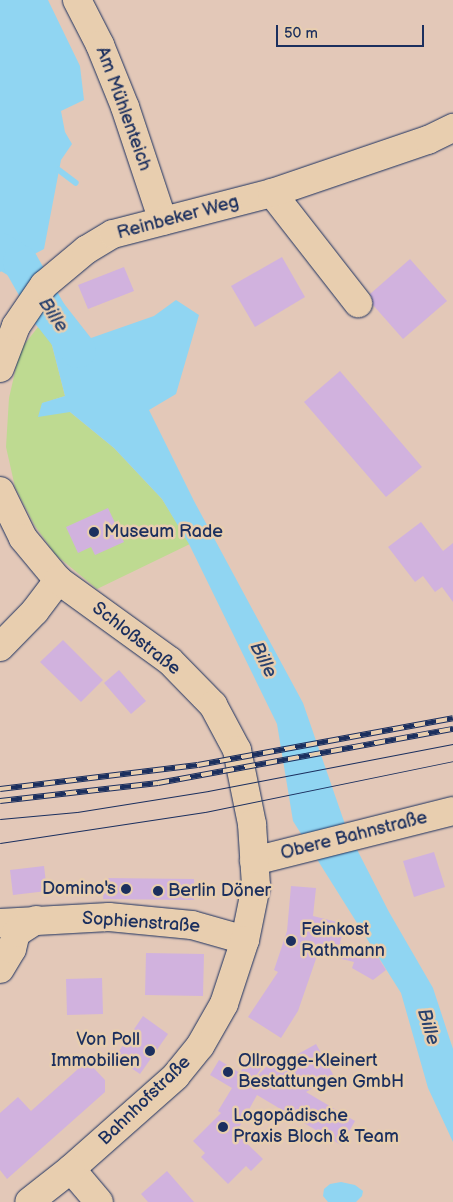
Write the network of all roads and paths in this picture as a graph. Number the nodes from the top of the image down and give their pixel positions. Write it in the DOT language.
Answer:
graph roads {
  1 [pos="77,0"];
  2 [pos="453,128"];
  3 [pos="272,193"];
  4 [pos="163,221"];
  5 [pos="358,304"];
  6 [pos="0,368"];
  7 [pos="0,491"];
  8 [pos="58,580"];
  9 [pos="0,647"];
  10 [pos="453,811"];
  11 [pos="254,861"];
  12 [pos="36,920"];
  13 [pos="0,923"];
  14 [pos="244,940"];
  15 [pos="0,969"];
  16 [pos="71,1169"];
  17 [pos="29,1202"];
  18 [pos="99,1202"];
  1 -- 4 [label="main road, Am Mühlenteich"];
  2 -- 3 [label="main road, Reinbeker Weg"];
  3 -- 4 [label="main road, Reinbeker Weg"];
  3 -- 5 [label="main road"];
  4 -- 6 [label="main road, Reinbeker Weg"];
  7 -- 8 [label="main road, Schloßstraße"];
  8 -- 9 [label="main road"];
  8 -- 11 [label="main road, Schloßstraße"];
  10 -- 11 [label="main road, Obere Bahnstraße"];
  11 -- 14 [label="main road, Bahnhofstraße"];
  12 -- 13 [label="main road, Sophienstraße"];
  12 -- 14 [label="main road, Sophienstraße"];
  12 -- 15 [label="main road"];
  14 -- 16 [label="main road, Bahnhofstraße"];
  16 -- 17 [label="main road, Bahnhofstraße"];
  16 -- 18 [label="main road"];
}
